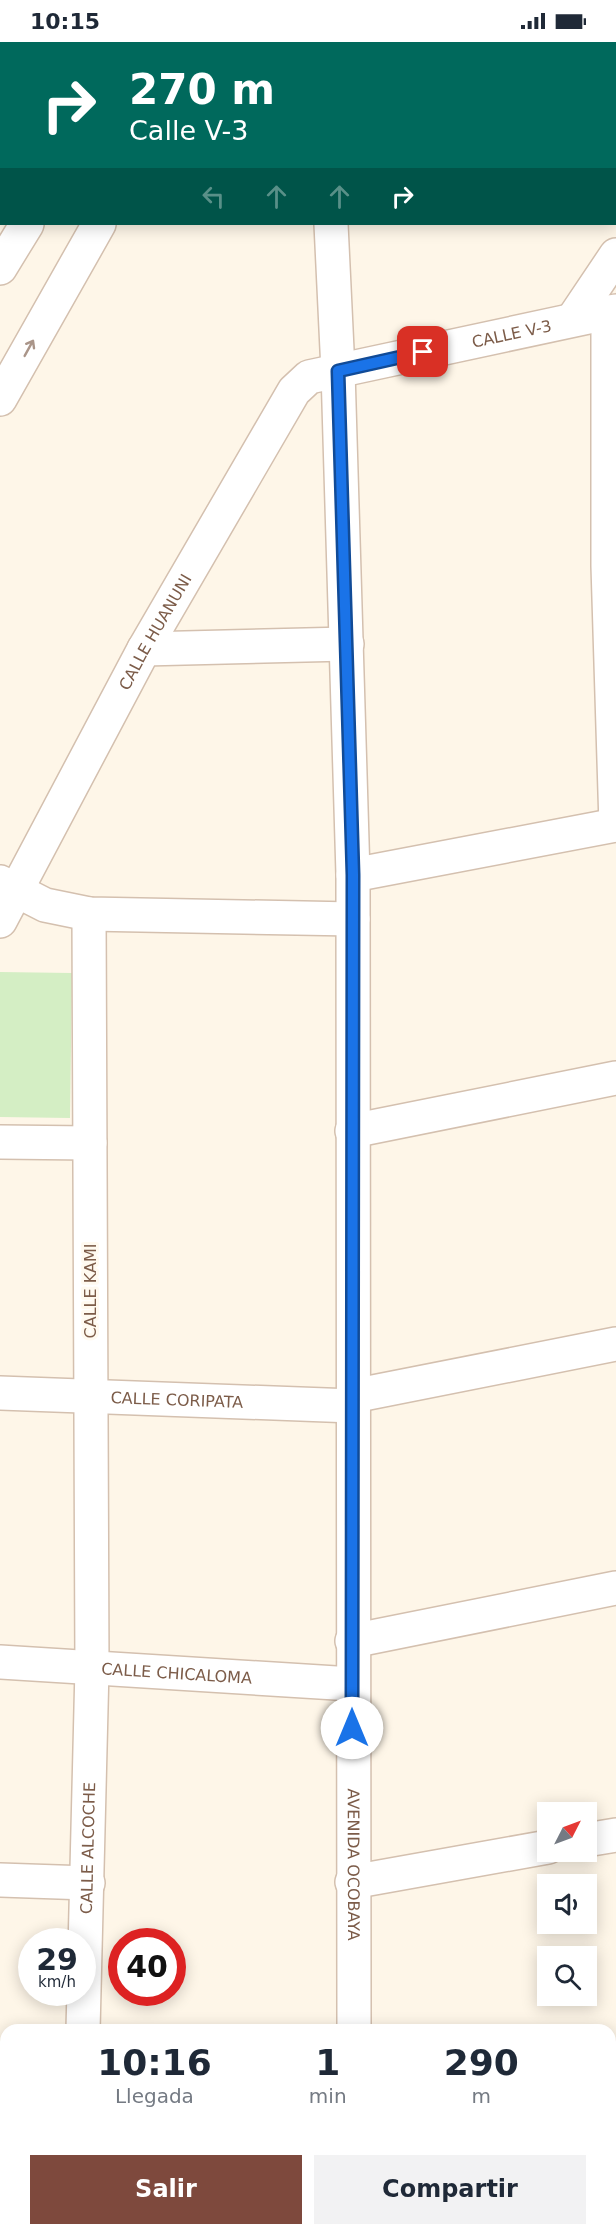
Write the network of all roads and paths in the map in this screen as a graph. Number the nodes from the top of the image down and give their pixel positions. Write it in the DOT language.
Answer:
graph roads {
  1 [pos="26,225"];
  2 [pos="98,225"];
  3 [pos="330,225"];
  4 [pos="616,255"];
  5 [pos="0,268"];
  6 [pos="612,312"];
  7 [pos="573,318"];
  8 [pos="338,371"];
  9 [pos="0,399"];
  10 [pos="612,565"];
  11 [pos="347,644"];
  12 [pos="144,649"];
  13 [pos="616,825"];
  14 [pos="353,875"];
  15 [pos="8,887"];
  16 [pos="89,914"];
  17 [pos="353,919"];
  18 [pos="0,921"];
  19 [pos="616,1078"];
  20 [pos="352,1131"];
  21 [pos="0,1142"];
  22 [pos="90,1143"];
  23 [pos="616,1344"];
  24 [pos="0,1393"];
  25 [pos="91,1396"];
  26 [pos="353,1401"];
  27 [pos="616,1588"];
  28 [pos="352,1641"];
  29 [pos="0,1662"];
  30 [pos="92,1668"];
  31 [pos="352,1684"];
  32 [pos="616,1834"];
  33 [pos="597,1838"];
  34 [pos="537,1849"];
  35 [pos="0,1880"];
  36 [pos="352,1882"];
  37 [pos="88,1884"];
  38 [pos="83,2024"];
  39 [pos="354,2024"];
  1 -- 5 [label="street"];
  9 -- 2 [label="street, one-way"];
  3 -- 8 [label="street, AVENIDA OCOBAYA"];
  4 -- 7 [label="street"];
  6 -- 7 [label="street, CALLE V-3"];
  6 -- 10 [label="street"];
  7 -- 8 [label="street, CALLE V-3"];
  8 -- 11 [label="street, AVENIDA OCOBAYA"];
  8 -- 12 [label="street, CALLE HUANUNI"];
  10 -- 13 [label="street"];
  11 -- 12 [label="street"];
  11 -- 14 [label="street, AVENIDA OCOBAYA"];
  12 -- 15 [label="street, CALLE HUANUNI"];
  13 -- 14 [label="street"];
  14 -- 17 [label="street, AVENIDA OCOBAYA"];
  15 -- 16 [label="street"];
  15 -- 18 [label="street, CALLE HUANUNI"];
  16 -- 17 [label="street"];
  16 -- 22 [label="street, CALLE KAMI"];
  17 -- 20 [label="street, AVENIDA OCOBAYA"];
  19 -- 20 [label="street"];
  20 -- 26 [label="street, AVENIDA OCOBAYA"];
  21 -- 22 [label="street"];
  22 -- 25 [label="street, CALLE KAMI"];
  23 -- 26 [label="street, CALLE CORIPATA"];
  24 -- 25 [label="street, CALLE CORIPATA"];
  25 -- 26 [label="street, CALLE CORIPATA"];
  25 -- 30 [label="street, CALLE KAMI"];
  26 -- 28 [label="street, AVENIDA OCOBAYA"];
  27 -- 28 [label="street"];
  28 -- 31 [label="street, AVENIDA OCOBAYA"];
  29 -- 30 [label="street, CALLE CHICALOMA"];
  30 -- 31 [label="street, CALLE CHICALOMA"];
  30 -- 37 [label="street, CALLE ALCOCHE"];
  31 -- 36 [label="street, AVENIDA OCOBAYA"];
  32 -- 33 [label="street"];
  34 -- 36 [label="street"];
  35 -- 37 [label="street"];
  36 -- 39 [label="street, AVENIDA OCOBAYA"];
  37 -- 38 [label="street, CALLE ALCOCHE"];
}
